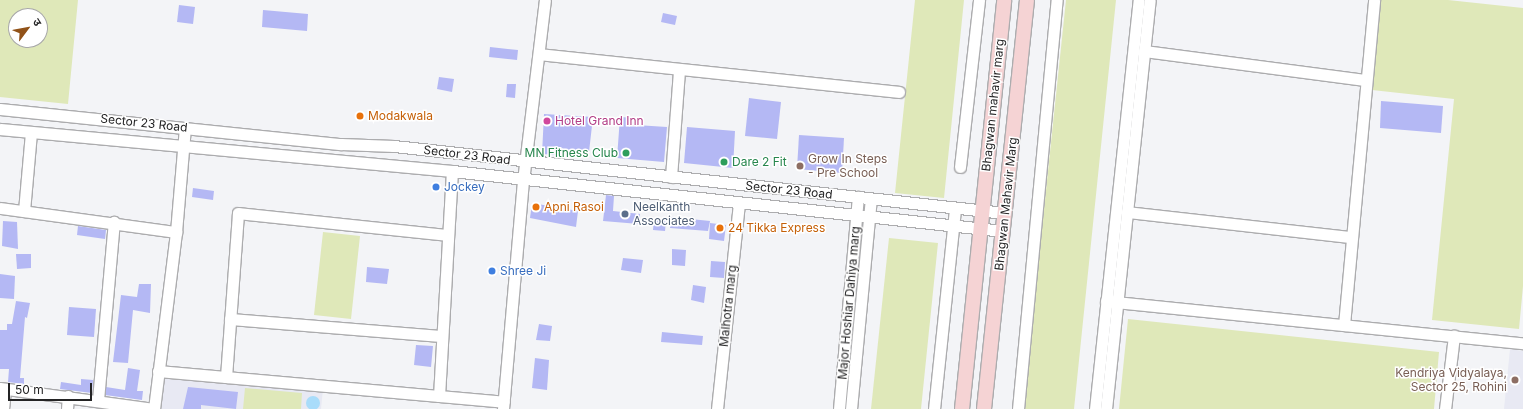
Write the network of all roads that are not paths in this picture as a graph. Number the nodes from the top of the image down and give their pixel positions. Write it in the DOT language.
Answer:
graph roads {
  1 [pos="545,0"];
  2 [pos="979,0"];
  3 [pos="1004,0"];
  4 [pos="1028,0"];
  5 [pos="1057,0"];
  6 [pos="1139,0"];
  7 [pos="1150,0"];
  8 [pos="1374,0"];
  9 [pos="1144,51"];
  10 [pos="539,54"];
  11 [pos="679,70"];
  12 [pos="1365,80"];
  13 [pos="899,92"];
  14 [pos="0,109"];
  15 [pos="185,128"];
  16 [pos="0,129"];
  17 [pos="31,133"];
  18 [pos="183,147"];
  19 [pos="525,162"];
  20 [pos="960,167"];
  21 [pos="452,171"];
  22 [pos="671,177"];
  23 [pos="523,181"];
  24 [pos="858,197"];
  25 [pos="871,199"];
  26 [pos="739,204"];
  27 [pos="0,208"];
  28 [pos="955,208"];
  29 [pos="982,210"];
  30 [pos="24,211"];
  31 [pos="1127,212"];
  32 [pos="1005,213"];
  33 [pos="857,216"];
  34 [pos="870,217"];
  35 [pos="114,222"];
  36 [pos="953,226"];
  37 [pos="981,229"];
  38 [pos="1003,231"];
  39 [pos="176,232"];
  40 [pos="448,235"];
  41 [pos="1351,237"];
  42 [pos="1112,302"];
  43 [pos="230,319"];
  44 [pos="1344,325"];
  45 [pos="441,336"];
  46 [pos="1454,336"];
  47 [pos="1523,343"];
  48 [pos="158,371"];
  49 [pos="226,377"];
  50 [pos="3,388"];
  51 [pos="68,396"];
  52 [pos="438,396"];
  53 [pos="98,400"];
  54 [pos="503,406"];
  55 [pos="3,409"];
  56 [pos="67,409"];
  57 [pos="154,409"];
  58 [pos="718,409"];
  59 [pos="839,409"];
  60 [pos="851,409"];
  61 [pos="934,409"];
  62 [pos="962,409"];
  63 [pos="984,409"];
  64 [pos="1018,409"];
  65 [pos="1095,409"];
  66 [pos="1106,409"];
  67 [pos="1445,409"];
  1 -- 10 [label="street"];
  2 -- 20 [label="street"];
  3 -- 29 [label="main road, Bhagwan mahavir marg"];
  4 -- 32 [label="main road, Bhagwan Mahavir Marg"];
  5 -- 64 [label="street"];
  6 -- 42 [label="street"];
  7 -- 9 [label="street"];
  8 -- 12 [label="street"];
  9 -- 12 [label="street"];
  9 -- 31 [label="street"];
  10 -- 11 [label="street"];
  10 -- 19 [label="street"];
  11 -- 13 [label="street"];
  11 -- 22 [label="street"];
  12 -- 41 [label="street"];
  14 -- 15 [label="street, Sector 23 Road"];
  15 -- 18 [label="street"];
  15 -- 19 [label="street, Sector 23 Road"];
  16 -- 17 [label="street, Sector 23 Road"];
  17 -- 18 [label="street, Sector 23 Road"];
  17 -- 30 [label="street"];
  18 -- 21 [label="street, Sector 23 Road"];
  18 -- 39 [label="street"];
  19 -- 22 [label="street, Sector 23 Road"];
  19 -- 23 [label="street"];
  21 -- 23 [label="street, Sector 23 Road"];
  21 -- 40 [label="street"];
  22 -- 24 [label="street, Sector 23 Road"];
  23 -- 26 [label="street, Sector 23 Road"];
  23 -- 54 [label="street"];
  24 -- 25 [label="street, Sector 23 Road"];
  24 -- 33 [label="street, Major Hoshiar Dahiya marg"];
  25 -- 28 [label="street, Sector 23 Road"];
  25 -- 34 [label="street, Major Hoshiar Dahiya marg"];
  26 -- 33 [label="street, Sector 23 Road"];
  26 -- 58 [label="street, Malhotra marg"];
  27 -- 30 [label="street"];
  28 -- 29 [label="street, Sector 23 Road"];
  28 -- 36 [label="street"];
  29 -- 32 [label="street, Sector 23 Road"];
  29 -- 37 [label="main road, Bhagwan mahavir marg"];
  30 -- 35 [label="street"];
  31 -- 41 [label="street"];
  31 -- 42 [label="street"];
  32 -- 38 [label="main road, Bhagwan Mahavir Marg"];
  33 -- 34 [label="street, Sector 23 Road"];
  33 -- 59 [label="street, Major Hoshiar Dahiya marg"];
  34 -- 36 [label="street, Sector 23 Road"];
  34 -- 60 [label="street, Major Hoshiar Dahiya marg"];
  35 -- 39 [label="street"];
  35 -- 53 [label="street"];
  36 -- 37 [label="street, Sector 23 Road"];
  36 -- 61 [label="street"];
  37 -- 38 [label="street, Sector 23 Road"];
  37 -- 62 [label="main road, Bhagwan mahavir marg"];
  38 -- 63 [label="main road, Bhagwan Mahavir Marg"];
  39 -- 48 [label="street"];
  40 -- 43 [label="street"];
  40 -- 45 [label="street"];
  41 -- 44 [label="street"];
  42 -- 44 [label="street"];
  42 -- 65 [label="street"];
  42 -- 66 [label="street"];
  43 -- 45 [label="street"];
  43 -- 49 [label="street"];
  44 -- 46 [label="street"];
  45 -- 52 [label="street"];
  46 -- 47 [label="street"];
  46 -- 67 [label="street"];
  48 -- 49 [label="street"];
  48 -- 57 [label="street"];
  49 -- 52 [label="street"];
  50 -- 51 [label="street"];
  50 -- 55 [label="street"];
  51 -- 53 [label="street"];
  51 -- 56 [label="street"];
  52 -- 54 [label="street"];
  53 -- 57 [label="street"];
}
